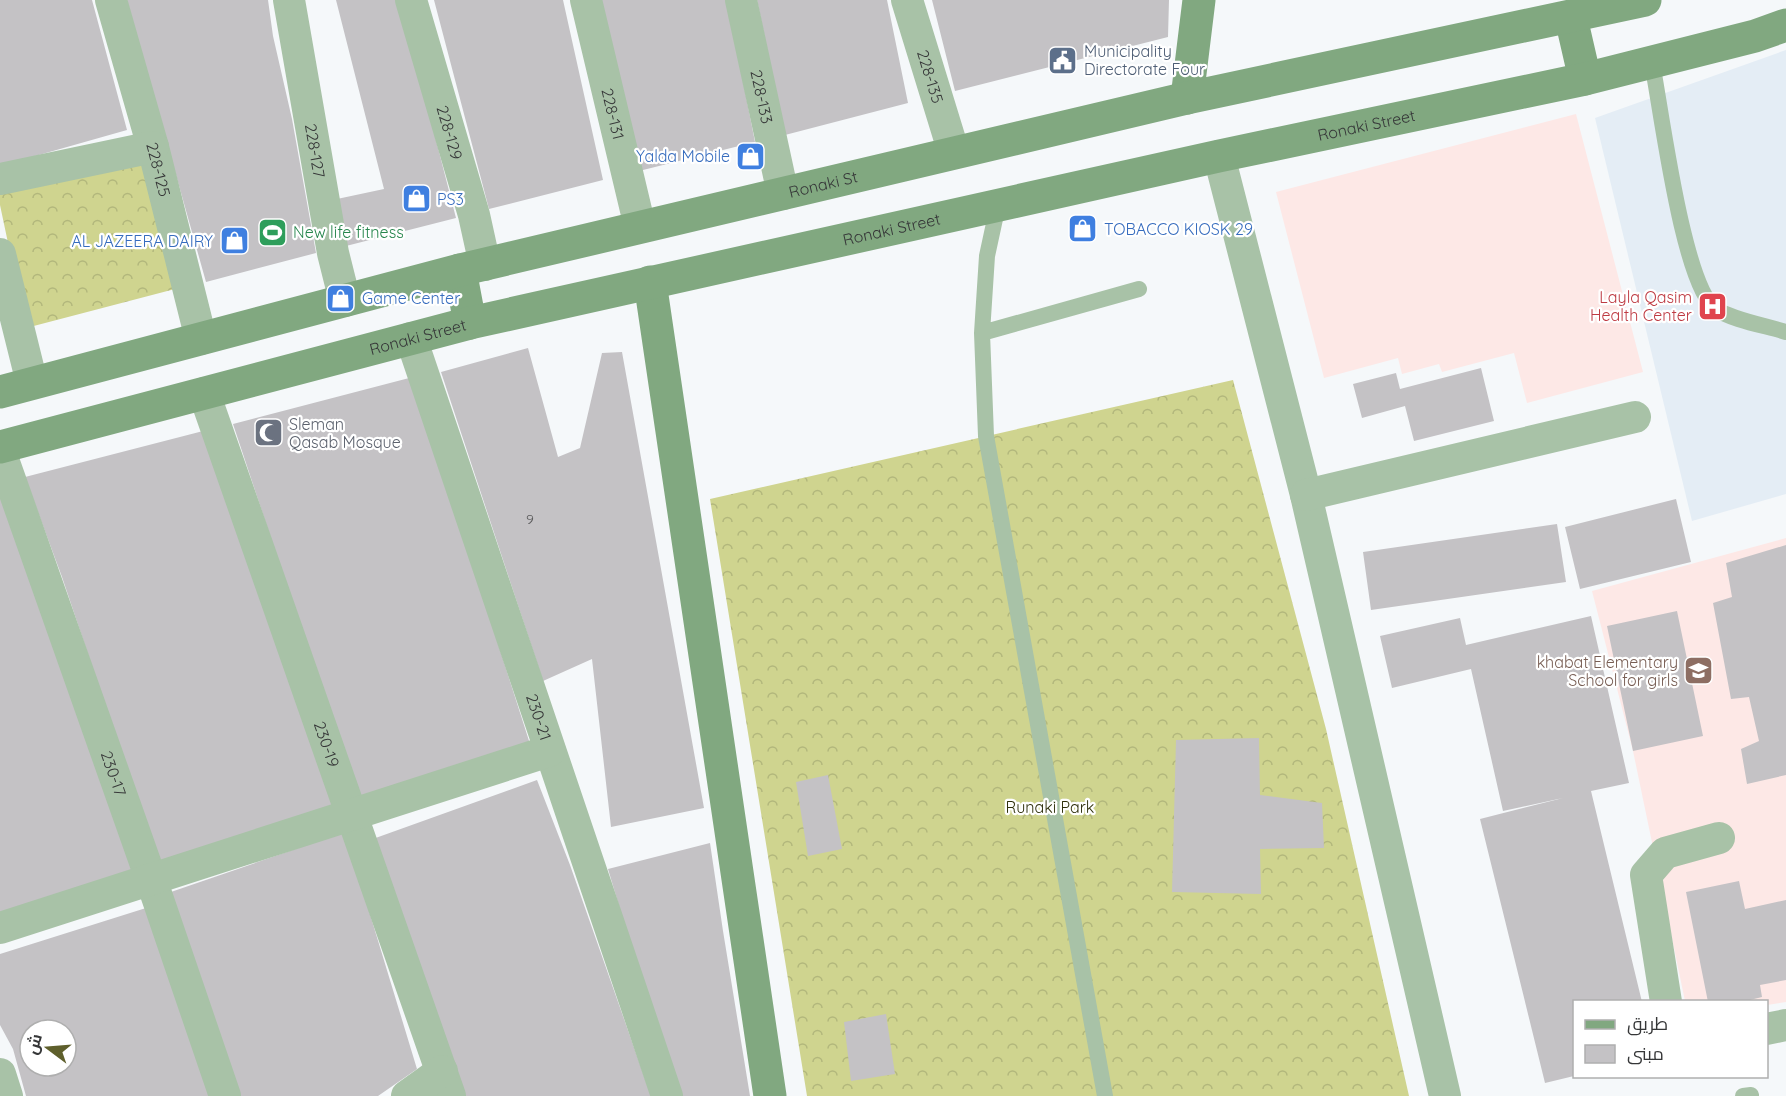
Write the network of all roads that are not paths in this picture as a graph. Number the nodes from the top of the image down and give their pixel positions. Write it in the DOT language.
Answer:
graph roads {
  1 [pos="111,0"];
  2 [pos="289,0"];
  3 [pos="411,0"];
  4 [pos="586,0"];
  5 [pos="741,0"];
  6 [pos="907,0"];
  7 [pos="1199,0"];
  8 [pos="1645,0"];
  9 [pos="1571,18"];
  10 [pos="1786,25"];
  11 [pos="1652,63"];
  12 [pos="1585,79"];
  13 [pos="1187,98"];
  14 [pos="153,147"];
  15 [pos="954,153"];
  16 [pos="1219,156"];
  17 [pos="0,179"];
  18 [pos="783,194"];
  19 [pos="998,205"];
  20 [pos="640,227"];
  21 [pos="0,254"];
  22 [pos="472,268"];
  23 [pos="650,282"];
  24 [pos="1139,289"];
  25 [pos="345,301"];
  26 [pos="470,322"];
  27 [pos="1786,332"];
  28 [pos="982,333"];
  29 [pos="411,338"];
  30 [pos="201,339"];
  31 [pos="32,383"];
  32 [pos="0,392"];
  33 [pos="204,393"];
  34 [pos="1635,417"];
  35 [pos="0,449"];
  36 [pos="1306,495"];
  37 [pos="549,751"];
  38 [pos="350,815"];
  39 [pos="1719,838"];
  40 [pos="152,879"];
  41 [pos="0,928"];
  42 [pos="1666,1000"];
  43 [pos="1786,1025"];
  44 [pos="1768,1029"];
  45 [pos="0,1074"];
  46 [pos="446,1084"];
  47 [pos="7,1096"];
  48 [pos="225,1096"];
  49 [pos="407,1096"];
  50 [pos="667,1096"];
  51 [pos="770,1096"];
  52 [pos="1105,1096"];
  53 [pos="1445,1096"];
  1 -- 14 [label="street, 228-125"];
  2 -- 25 [label="street, 228-127"];
  3 -- 22 [label="street, 228-129"];
  4 -- 20 [label="street, 228-131"];
  5 -- 18 [label="street, 228-133"];
  6 -- 15 [label="street, 228-135"];
  7 -- 13 [label="main road"];
  8 -- 9 [label="main road"];
  9 -- 12 [label="main road"];
  9 -- 13 [label="main road"];
  10 -- 11 [label="main road, Ronaki Street"];
  11 -- 12 [label="main road, Ronaki Street"];
  11 -- 27 [label="lane"];
  12 -- 16 [label="main road, Ronaki Street"];
  13 -- 15 [label="main road, Ronaki St"];
  14 -- 17 [label="street"];
  14 -- 30 [label="street, 228-125"];
  15 -- 18 [label="main road, Ronaki St"];
  16 -- 19 [label="main road, Ronaki Street"];
  16 -- 36 [label="street"];
  18 -- 20 [label="main road, Ronaki St"];
  19 -- 23 [label="main road, Ronaki Street"];
  19 -- 28 [label="lane"];
  20 -- 22 [label="main road, Ronaki St"];
  21 -- 31 [label="street"];
  22 -- 25 [label="main road"];
  22 -- 26 [label="main road"];
  23 -- 26 [label="main road, Ronaki Street"];
  23 -- 51 [label="main road"];
  24 -- 28 [label="lane"];
  25 -- 30 [label="main road"];
  26 -- 29 [label="main road, Ronaki Street"];
  28 -- 52 [label="lane"];
  29 -- 33 [label="main road, Ronaki Street"];
  29 -- 37 [label="street, 230-21"];
  30 -- 31 [label="main road"];
  31 -- 32 [label="main road"];
  33 -- 35 [label="main road, Ronaki Street"];
  33 -- 38 [label="street, 230-19"];
  34 -- 36 [label="street"];
  35 -- 40 [label="street, 230-17"];
  36 -- 53 [label="street"];
  37 -- 38 [label="street"];
  37 -- 50 [label="street, 230-21"];
  38 -- 40 [label="street"];
  38 -- 46 [label="street, 230-19"];
  39 -- 42 [label="street"];
  40 -- 41 [label="street"];
  40 -- 48 [label="street, 230-17"];
  43 -- 44 [label="street"];
  45 -- 47 [label="street"];
  46 -- 49 [label="street"];
}
